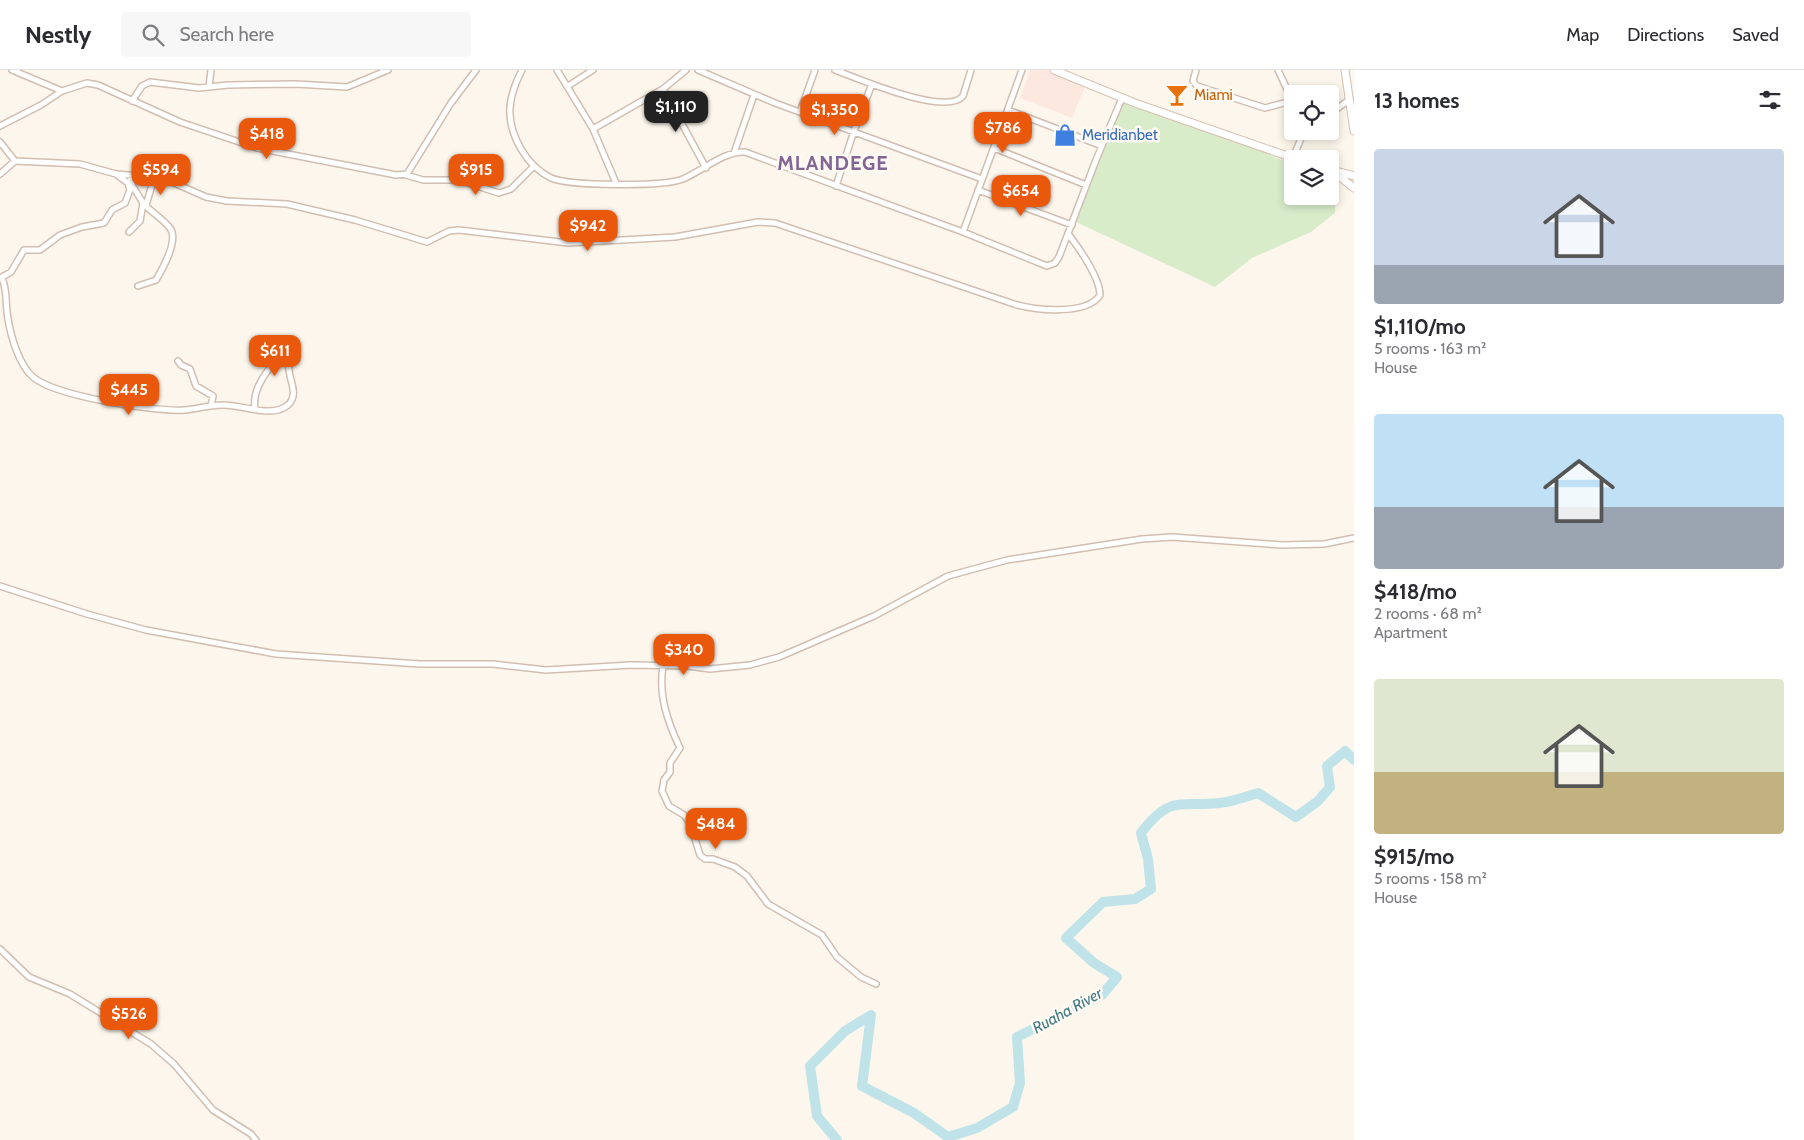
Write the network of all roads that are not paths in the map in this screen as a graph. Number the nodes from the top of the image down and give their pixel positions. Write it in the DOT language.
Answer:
graph roads {
  1 [pos="12,70"];
  2 [pos="211,70"];
  3 [pos="388,70"];
  4 [pos="476,70"];
  5 [pos="522,70"];
  6 [pos="557,70"];
  7 [pos="593,70"];
  8 [pos="686,70"];
  9 [pos="698,70"];
  10 [pos="815,70"];
  11 [pos="835,70"];
  12 [pos="971,70"];
  13 [pos="1022,70"];
  14 [pos="1054,70"];
  15 [pos="1196,70"];
  16 [pos="1278,70"];
  17 [pos="1345,70"];
  18 [pos="872,84"];
  19 [pos="1285,85"];
  20 [pos="568,86"];
  21 [pos="209,87"];
  22 [pos="663,89"];
  23 [pos="62,91"];
  24 [pos="754,95"];
  25 [pos="1122,98"];
  26 [pos="1350,99"];
  27 [pos="132,101"];
  28 [pos="1284,102"];
  29 [pos="1339,107"];
  30 [pos="1008,110"];
  31 [pos="800,112"];
  32 [pos="0,126"];
  33 [pos="593,129"];
  34 [pos="1354,131"];
  35 [pos="854,132"];
  36 [pos="0,142"];
  37 [pos="1102,146"];
  38 [pos="994,148"];
  39 [pos="734,153"];
  40 [pos="1284,155"];
  41 [pos="16,161"];
  42 [pos="534,166"];
  43 [pos="706,168"];
  44 [pos="1339,172"];
  45 [pos="0,174"];
  46 [pos="116,174"];
  47 [pos="130,175"];
  48 [pos="406,175"];
  49 [pos="1339,176"];
  50 [pos="1354,176"];
  51 [pos="157,177"];
  52 [pos="982,179"];
  53 [pos="616,183"];
  54 [pos="1086,185"];
  55 [pos="836,186"];
  56 [pos="1354,188"];
  57 [pos="978,190"];
  58 [pos="144,204"];
  59 [pos="1072,225"];
  60 [pos="129,232"];
  61 [pos="963,232"];
  62 [pos="1069,235"];
  63 [pos="1,278"];
  64 [pos="138,286"];
  65 [pos="277,350"];
  66 [pos="294,359"];
  67 [pos="178,361"];
  68 [pos="211,406"];
  69 [pos="255,408"];
  70 [pos="1354,538"];
  71 [pos="0,586"];
  72 [pos="663,666"];
  73 [pos="0,949"];
  74 [pos="876,984"];
  75 [pos="256,1140"];
  1 -- 23 [label="street"];
  2 -- 21 [label="street"];
  3 -- 21 [label="street"];
  4 -- 48 [label="street"];
  5 -- 42 [label="street"];
  6 -- 20 [label="street"];
  7 -- 20 [label="street"];
  8 -- 22 [label="street"];
  9 -- 24 [label="street"];
  10 -- 31 [label="street"];
  11 -- 18 [label="street"];
  12 -- 18 [label="street"];
  13 -- 30 [label="street"];
  14 -- 25 [label="main road"];
  15 -- 28 [label="street"];
  16 -- 19 [label="street"];
  17 -- 26 [label="main road"];
  18 -- 35 [label="street"];
  20 -- 33 [label="street"];
  21 -- 27 [label="street"];
  22 -- 33 [label="street"];
  22 -- 43 [label="street"];
  23 -- 27 [label="street"];
  23 -- 32 [label="street"];
  24 -- 31 [label="street"];
  24 -- 39 [label="street"];
  25 -- 37 [label="street"];
  25 -- 40 [label="main road"];
  26 -- 29 [label="street"];
  26 -- 34 [label="main road"];
  27 -- 48 [label="street"];
  30 -- 37 [label="street"];
  30 -- 38 [label="street"];
  31 -- 35 [label="street"];
  33 -- 53 [label="street"];
  35 -- 52 [label="street"];
  35 -- 55 [label="street"];
  36 -- 41 [label="street"];
  37 -- 54 [label="street"];
  38 -- 52 [label="street"];
  38 -- 54 [label="street"];
  39 -- 43 [label="street"];
  39 -- 55 [label="street"];
  41 -- 45 [label="street"];
  41 -- 46 [label="street"];
  42 -- 48 [label="street"];
  42 -- 53 [label="street"];
  43 -- 53 [label="street"];
  44 -- 50 [label="main road"];
  46 -- 47 [label="street"];
  46 -- 63 [label="street"];
  47 -- 51 [label="street"];
  47 -- 58 [label="street"];
  49 -- 56 [label="main road"];
  51 -- 58 [label="street"];
  51 -- 62 [label="street"];
  52 -- 57 [label="street"];
  54 -- 59 [label="street"];
  55 -- 61 [label="street"];
  57 -- 59 [label="street"];
  57 -- 61 [label="street"];
  58 -- 60 [label="street"];
  58 -- 64 [label="street"];
  59 -- 62 [label="street"];
  61 -- 62 [label="street"];
  63 -- 68 [label="street"];
  65 -- 69 [label="street"];
  66 -- 69 [label="street"];
  67 -- 68 [label="street"];
  68 -- 69 [label="street"];
  70 -- 72 [label="street"];
  71 -- 72 [label="street"];
  72 -- 74 [label="street"];
  73 -- 75 [label="street"];
}
